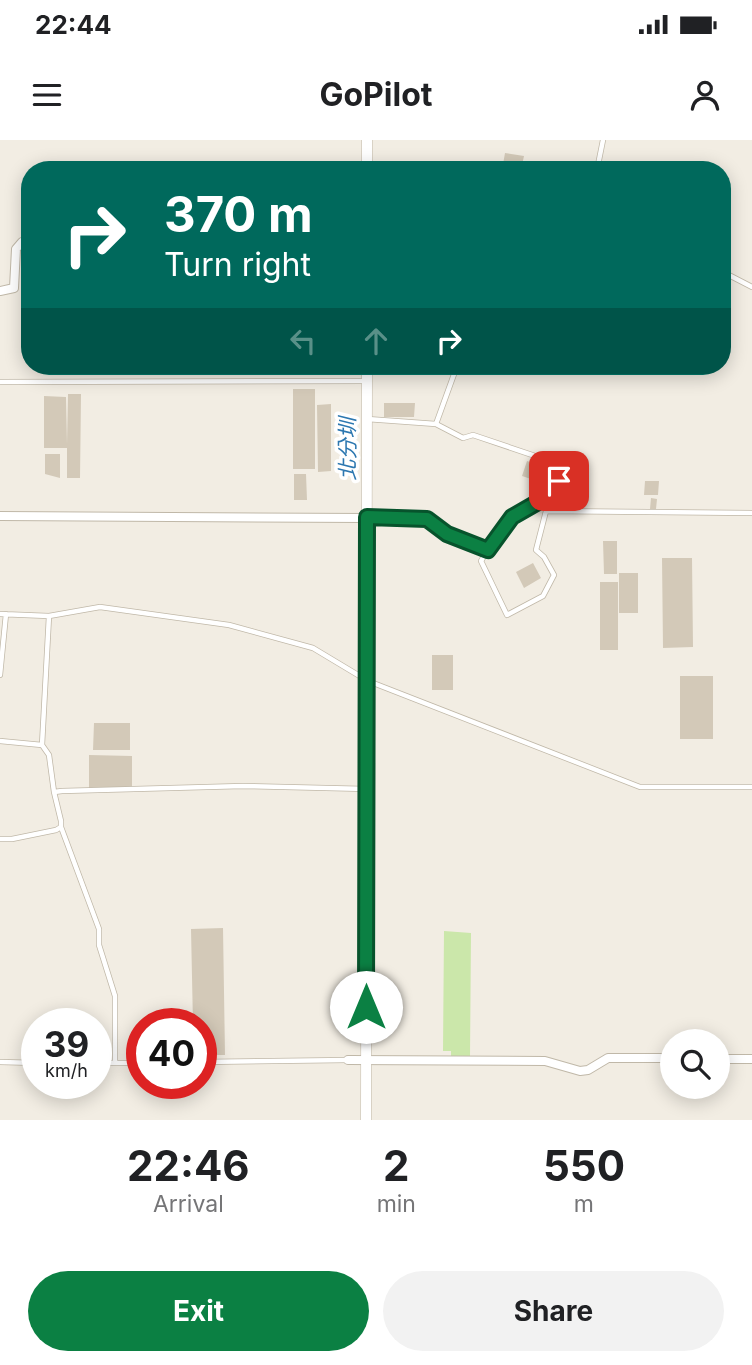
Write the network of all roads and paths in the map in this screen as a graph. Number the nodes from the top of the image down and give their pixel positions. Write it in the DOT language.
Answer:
graph roads {
  1 [pos="366,140"];
  2 [pos="603,140"];
  3 [pos="367,161"];
  4 [pos="599,161"];
  5 [pos="21,243"];
  6 [pos="731,276"];
  7 [pos="752,287"];
  8 [pos="0,291"];
  9 [pos="364,375"];
  10 [pos="454,375"];
  11 [pos="362,381"];
  12 [pos="0,382"];
  13 [pos="367,419"];
  14 [pos="436,424"];
  15 [pos="552,494"];
  16 [pos="545,511"];
  17 [pos="752,513"];
  18 [pos="0,516"];
  19 [pos="362,518"];
  20 [pos="488,550"];
  21 [pos="3,614"];
  22 [pos="49,616"];
  23 [pos="0,675"];
  24 [pos="368,681"];
  25 [pos="0,741"];
  26 [pos="42,745"];
  27 [pos="752,787"];
  28 [pos="363,788"];
  29 [pos="54,792"];
  30 [pos="61,827"];
  31 [pos="0,839"];
  32 [pos="660,1059"];
  33 [pos="730,1059"];
  34 [pos="752,1059"];
  35 [pos="348,1060"];
  36 [pos="366,1060"];
  37 [pos="0,1062"];
  38 [pos="217,1062"];
  39 [pos="21,1063"];
  40 [pos="115,1063"];
  41 [pos="126,1063"];
  42 [pos="366,1120"];
  1 -- 3 [label="street"];
  2 -- 4 [label="lane"];
  5 -- 8 [label="street"];
  6 -- 7 [label="lane"];
  9 -- 11 [label="street"];
  10 -- 14 [label="lane"];
  11 -- 12 [label="lane"];
  11 -- 13 [label="street"];
  13 -- 14 [label="lane"];
  13 -- 19 [label="street"];
  14 -- 15 [label="lane"];
  15 -- 16 [label="lane"];
  15 -- 20 [label="lane"];
  16 -- 17 [label="lane"];
  16 -- 20 [label="lane"];
  18 -- 19 [label="street"];
  19 -- 20 [label="lane"];
  19 -- 24 [label="street"];
  21 -- 22 [label="lane"];
  21 -- 23 [label="lane"];
  22 -- 24 [label="lane"];
  22 -- 26 [label="lane"];
  24 -- 27 [label="lane"];
  24 -- 28 [label="street"];
  25 -- 26 [label="lane"];
  26 -- 29 [label="lane"];
  28 -- 29 [label="lane"];
  28 -- 36 [label="street"];
  29 -- 30 [label="lane"];
  30 -- 31 [label="lane"];
  30 -- 40 [label="lane"];
  32 -- 36 [label="street"];
  33 -- 34 [label="street"];
  35 -- 36 [label="street"];
  35 -- 38 [label="lane"];
  36 -- 42 [label="street"];
  37 -- 39 [label="lane"];
  40 -- 41 [label="lane"];
}
